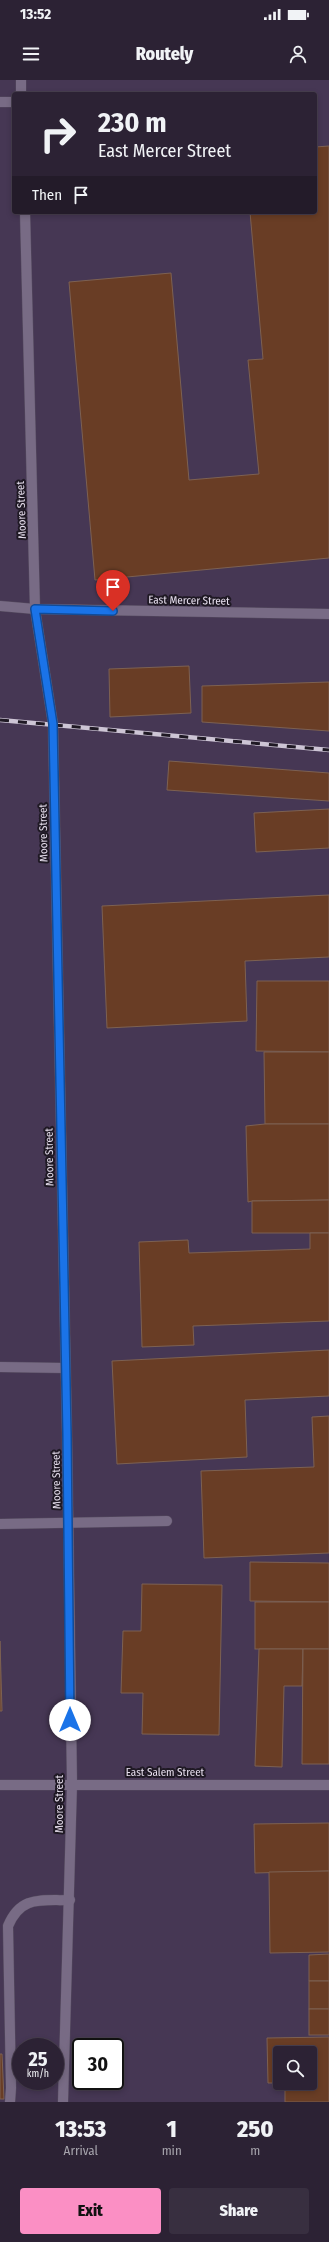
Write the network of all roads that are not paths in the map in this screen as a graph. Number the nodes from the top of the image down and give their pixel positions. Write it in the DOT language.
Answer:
graph roads {
  1 [pos="21,80"];
  2 [pos="21,92"];
  3 [pos="0,102"];
  4 [pos="12,102"];
  5 [pos="25,214"];
  6 [pos="0,606"];
  7 [pos="35,609"];
  8 [pos="329,614"];
  9 [pos="0,1367"];
  10 [pos="65,1368"];
  11 [pos="168,1521"];
  12 [pos="68,1523"];
  13 [pos="0,1524"];
  14 [pos="72,1784"];
  15 [pos="0,1785"];
  16 [pos="329,1785"];
  17 [pos="70,1900"];
  18 [pos="10,2102"];
  19 [pos="63,2102"];
  1 -- 2 [label="street"];
  3 -- 4 [label="street"];
  5 -- 7 [label="street, Moore Street"];
  6 -- 7 [label="street, East Mercer Street"];
  7 -- 8 [label="street, East Mercer Street"];
  7 -- 10 [label="street, Moore Street"];
  9 -- 10 [label="street"];
  10 -- 12 [label="street, Moore Street"];
  11 -- 12 [label="street"];
  12 -- 13 [label="street"];
  12 -- 14 [label="street, Moore Street"];
  14 -- 15 [label="street, East Salem Street"];
  14 -- 16 [label="street, East Salem Street"];
  14 -- 17 [label="street, Moore Street"];
  17 -- 18 [label="street"];
  17 -- 19 [label="street, Moore Street"];
}
